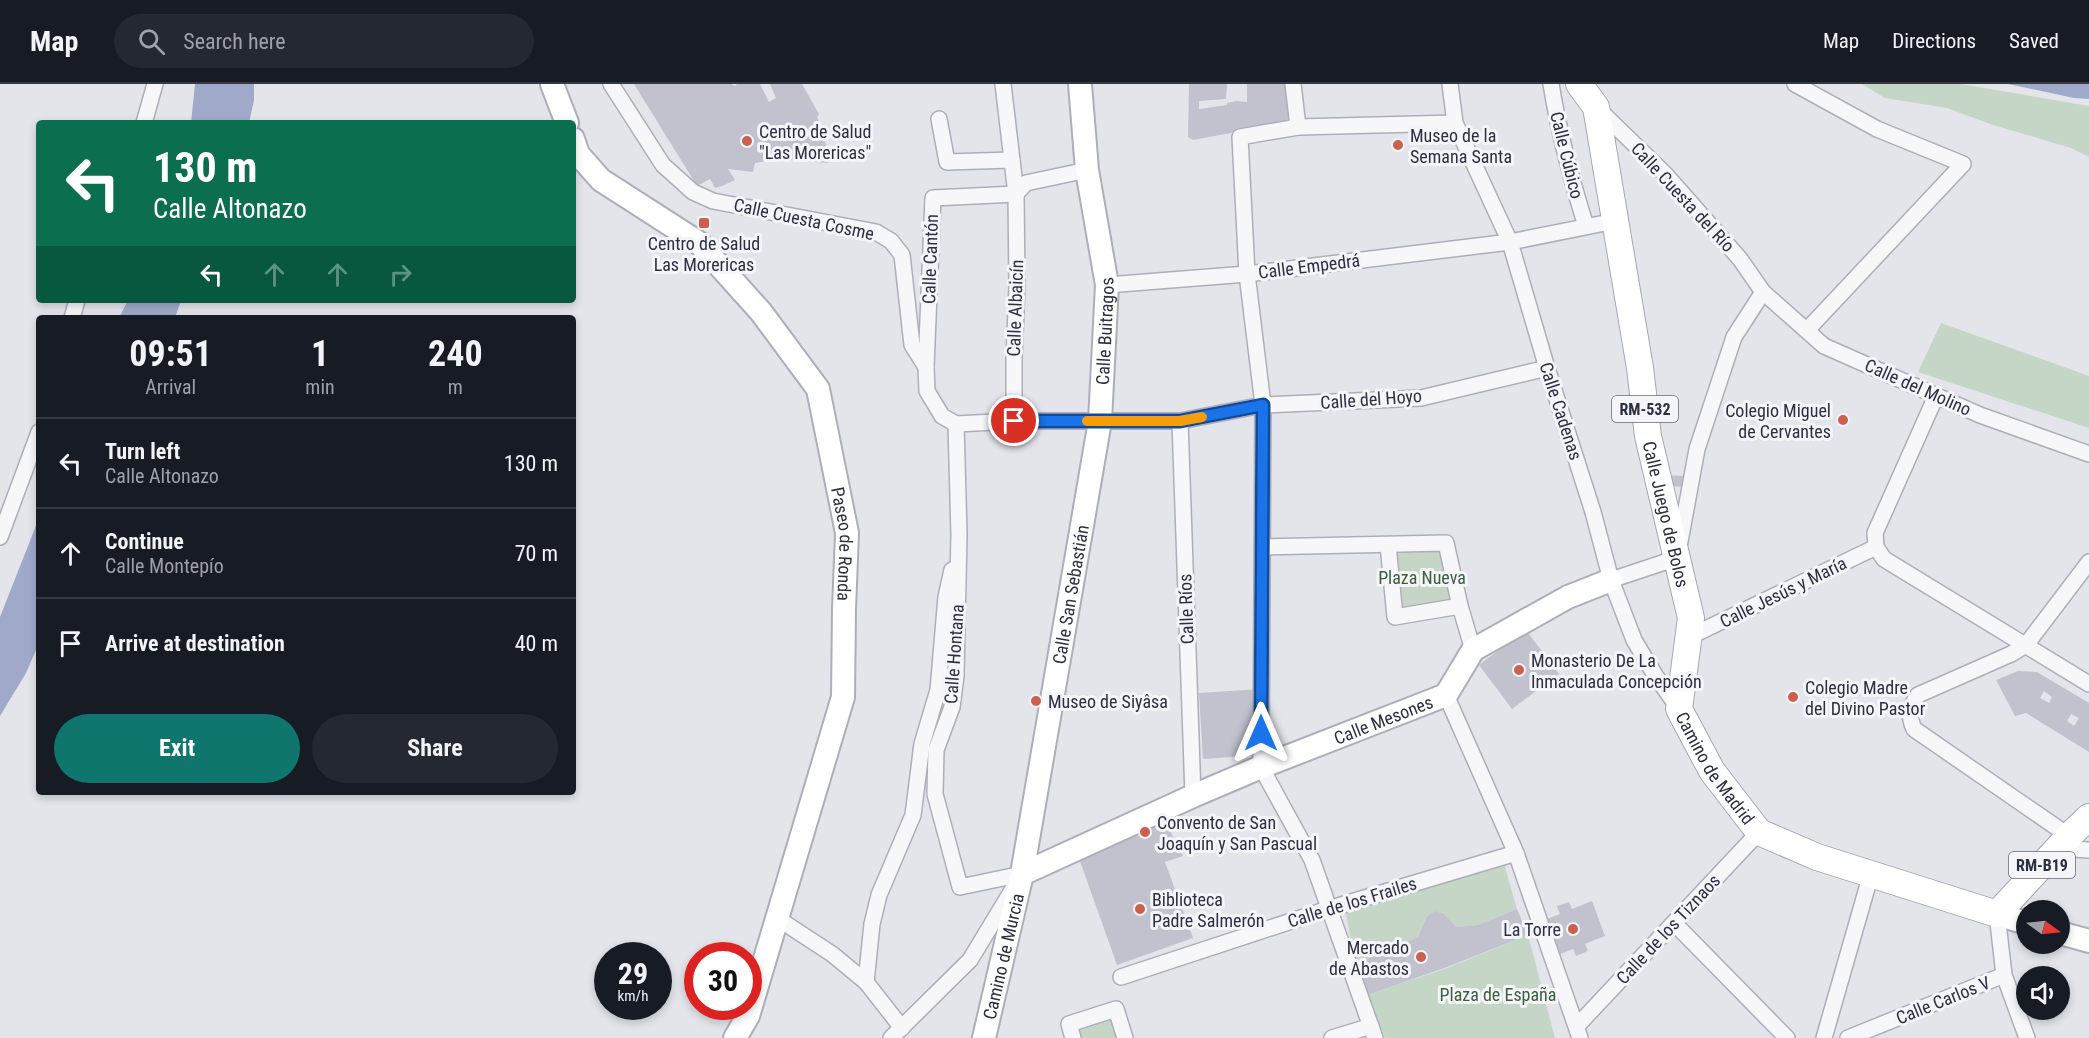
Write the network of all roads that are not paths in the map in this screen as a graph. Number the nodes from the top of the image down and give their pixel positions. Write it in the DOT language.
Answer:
graph roads {
  1 [pos="155,84"];
  2 [pos="552,84"];
  3 [pos="611,84"];
  4 [pos="1003,84"];
  5 [pos="1080,84"];
  6 [pos="1293,84"];
  7 [pos="1450,84"];
  8 [pos="1551,84"];
  9 [pos="1579,84"];
  10 [pos="1796,84"];
  11 [pos="1596,107"];
  12 [pos="939,119"];
  13 [pos="145,120"];
  14 [pos="566,120"];
  15 [pos="1455,123"];
  16 [pos="1298,127"];
  17 [pos="576,148"];
  18 [pos="1012,160"];
  19 [pos="1087,170"];
  20 [pos="1016,194"];
  21 [pos="1615,221"];
  22 [pos="1586,226"];
  23 [pos="1510,242"];
  24 [pos="1247,274"];
  25 [pos="1107,285"];
  26 [pos="1763,292"];
  27 [pos="1807,330"];
  28 [pos="926,367"];
  29 [pos="1547,368"];
  30 [pos="1936,396"];
  31 [pos="1263,405"];
  32 [pos="1014,421"];
  33 [pos="1100,421"];
  34 [pos="1180,421"];
  35 [pos="956,424"];
  36 [pos="36,440"];
  37 [pos="2089,454"];
  38 [pos="959,534"];
  39 [pos="0,537"];
  40 [pos="1388,544"];
  41 [pos="1263,547"];
  42 [pos="1876,547"];
  43 [pos="1677,558"];
  44 [pos="2089,562"];
  45 [pos="1611,580"];
  46 [pos="1460,606"];
  47 [pos="1689,637"];
  48 [pos="2026,645"];
  49 [pos="1473,650"];
  50 [pos="2089,684"];
  51 [pos="1446,695"];
  52 [pos="1679,709"];
  53 [pos="1261,767"];
  54 [pos="1193,796"];
  55 [pos="2089,817"];
  56 [pos="1759,832"];
  57 [pos="2072,845"];
  58 [pos="1516,853"];
  59 [pos="1022,874"];
  60 [pos="1870,874"];
  61 [pos="1328,909"];
  62 [pos="1997,914"];
  63 [pos="777,918"];
  64 [pos="2016,920"];
  65 [pos="1674,923"];
  66 [pos="2070,936"];
  67 [pos="2089,941"];
  68 [pos="2004,975"];
  69 [pos="1121,977"];
  70 [pos="866,982"];
  71 [pos="1373,1032"];
  72 [pos="1579,1032"];
  73 [pos="897,1033"];
  74 [pos="735,1038"];
  75 [pos="984,1038"];
  76 [pos="1073,1038"];
  77 [pos="1125,1038"];
  78 [pos="1332,1038"];
  79 [pos="1787,1038"];
  80 [pos="1824,1038"];
  81 [pos="1848,1038"];
  82 [pos="2027,1038"];
  1 -- 13 [label="street"];
  2 -- 14 [label="main road"];
  3 -- 28 [label="street, Calle Cuesta Cosme"];
  4 -- 18 [label="street, Calle Albaicín"];
  5 -- 19 [label="main road, Calle Buitragos"];
  6 -- 16 [label="street"];
  7 -- 15 [label="street, Calle Cadenas"];
  8 -- 22 [label="street, Calle Cúbico"];
  9 -- 11 [label="main road, RM-532"];
  10 -- 27 [label="street"];
  11 -- 21 [label="main road, Calle Juego de Bolos / RM-532"];
  11 -- 26 [label="street, Calle Cuesta del Río"];
  12 -- 18 [label="street"];
  15 -- 16 [label="street"];
  15 -- 23 [label="street, Calle Cadenas"];
  16 -- 24 [label="street"];
  17 -- 63 [label="main road, Paseo de Ronda"];
  18 -- 20 [label="street, Calle Albaicín"];
  19 -- 20 [label="street"];
  19 -- 25 [label="main road, Calle Buitragos"];
  20 -- 28 [label="street, Calle Cantón"];
  20 -- 32 [label="street, Calle Albaicín"];
  21 -- 22 [label="street, Calle Empedrá"];
  21 -- 43 [label="main road, Calle Juego de Bolos / RM-532"];
  22 -- 23 [label="street, Calle Empedrá"];
  23 -- 24 [label="street, Calle Empedrá"];
  23 -- 29 [label="street, Calle Cadenas"];
  24 -- 25 [label="street, Calle Empedrá"];
  24 -- 31 [label="street"];
  25 -- 33 [label="main road, Calle Buitragos"];
  26 -- 27 [label="street, Calle del Molino"];
  26 -- 43 [label="street"];
  27 -- 30 [label="street, Calle del Molino"];
  28 -- 35 [label="street, Calle Cuesta Cosme"];
  29 -- 31 [label="street, Calle del Hoyo"];
  29 -- 45 [label="street, Calle Cadenas"];
  30 -- 37 [label="street, Calle del Molino"];
  30 -- 42 [label="street"];
  31 -- 34 [label="street, Calle del Hoyo"];
  31 -- 41 [label="street"];
  32 -- 33 [label="street, Calle del Hoyo"];
  32 -- 35 [label="street, Calle del Hoyo"];
  33 -- 34 [label="street, Calle del Hoyo"];
  33 -- 59 [label="main road, Calle San Sebastián"];
  34 -- 54 [label="street, Calle Ríos"];
  35 -- 38 [label="street, Calle Hontana"];
  36 -- 39 [label="street"];
  38 -- 59 [label="street, Calle Hontana"];
  38 -- 70 [label="street"];
  40 -- 41 [label="street"];
  40 -- 46 [label="street"];
  40 -- 46 [label="street"];
  41 -- 53 [label="street"];
  42 -- 47 [label="street, Calle Jesús y María"];
  42 -- 48 [label="street"];
  43 -- 45 [label="street"];
  43 -- 47 [label="main road, Calle Juego de Bolos / RM-532"];
  44 -- 48 [label="street"];
  45 -- 49 [label="main road, Calle Mesones"];
  45 -- 52 [label="street, Camino de Madrid"];
  46 -- 49 [label="street"];
  47 -- 52 [label="main road, Calle Juego de Bolos / RM-532"];
  48 -- 50 [label="street"];
  48 -- 57 [label="street"];
  49 -- 51 [label="main road, Calle Mesones"];
  51 -- 53 [label="main road, Calle Mesones"];
  51 -- 58 [label="street"];
  52 -- 56 [label="main road, Camino de Madrid"];
  53 -- 54 [label="main road, Calle Mesones"];
  53 -- 61 [label="street"];
  54 -- 59 [label="main road, Calle Mesones"];
  55 -- 57 [label="main road, RM-B19"];
  56 -- 60 [label="main road, Camino de Madrid"];
  56 -- 65 [label="street, Calle de los Tiznaos"];
  57 -- 62 [label="main road, RM-B19"];
  58 -- 61 [label="street, Calle de los Frailes"];
  58 -- 72 [label="street"];
  59 -- 73 [label="street"];
  59 -- 75 [label="main road, Camino de Murcia"];
  60 -- 62 [label="main road, Camino de Madrid"];
  60 -- 80 [label="street"];
  61 -- 69 [label="street, Calle de los Frailes"];
  61 -- 71 [label="street"];
  62 -- 64 [label="main road, Camino de Madrid"];
  62 -- 68 [label="street"];
  63 -- 70 [label="street"];
  63 -- 74 [label="main road, Paseo de Ronda"];
  65 -- 72 [label="street, Calle de los Tiznaos"];
  65 -- 79 [label="street"];
  66 -- 67 [label="main road"];
  68 -- 81 [label="street, Calle Carlos V"];
  68 -- 82 [label="street"];
  70 -- 73 [label="street"];
  71 -- 78 [label="street"];
  76 -- 77 [label="street"];
}
